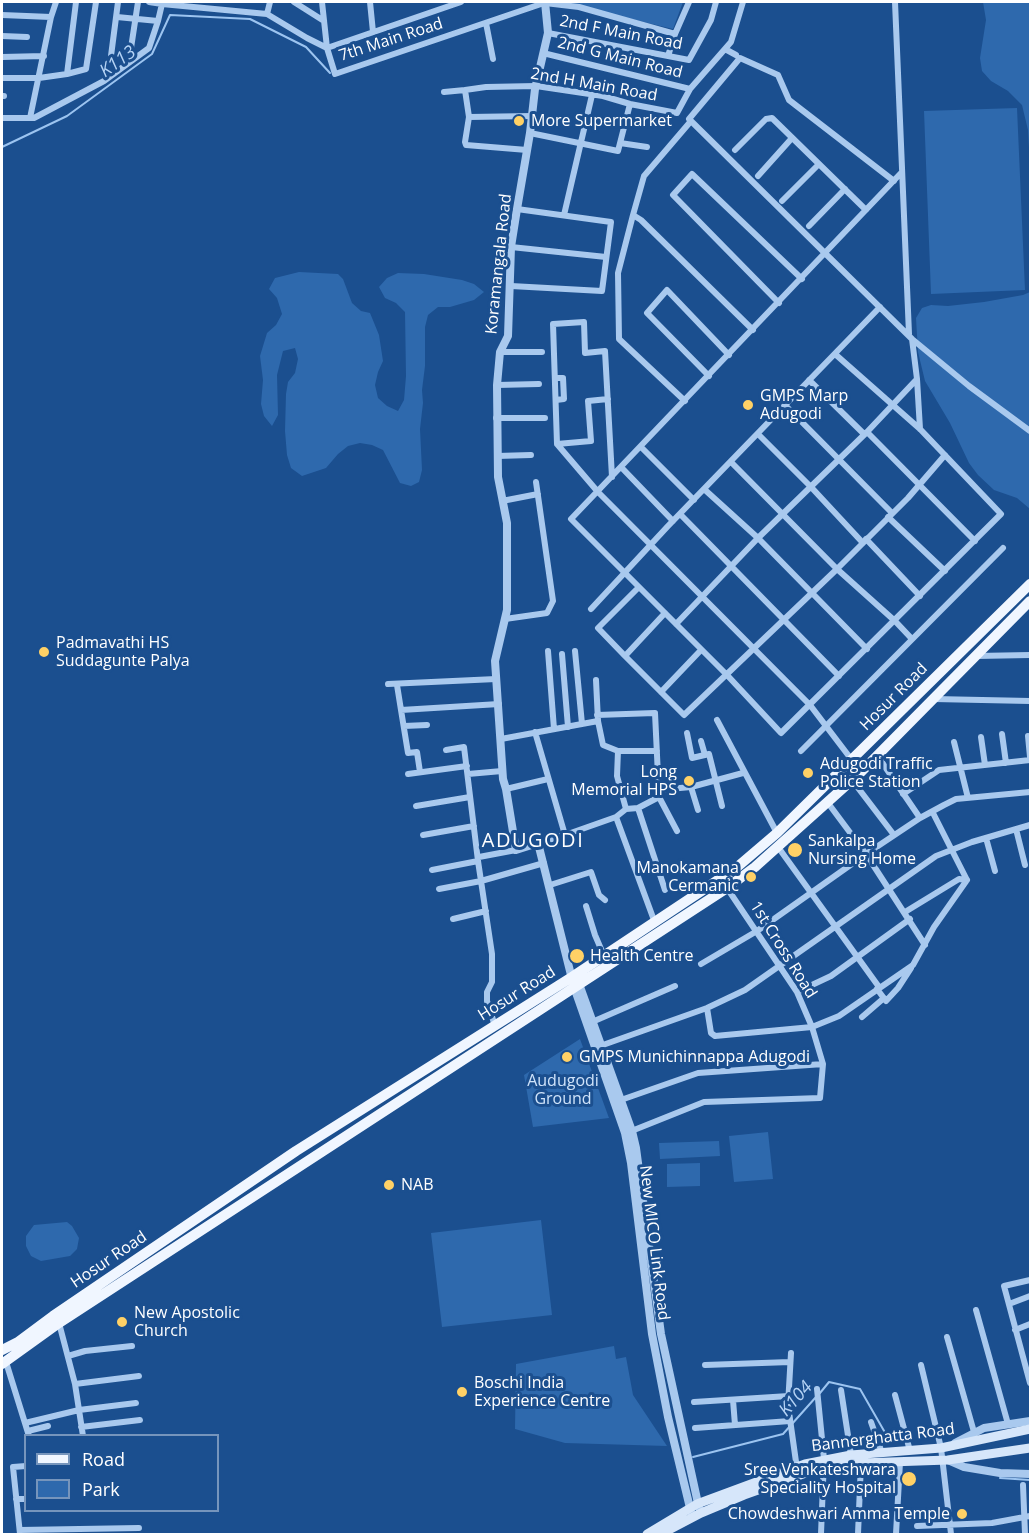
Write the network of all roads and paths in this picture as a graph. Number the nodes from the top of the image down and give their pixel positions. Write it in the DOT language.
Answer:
graph roads {
  1 [pos="56,2"];
  2 [pos="76,2"];
  3 [pos="96,2"];
  4 [pos="118,2"];
  5 [pos="138,2"];
  6 [pos="149,2"];
  7 [pos="162,2"];
  8 [pos="270,2"];
  9 [pos="294,2"];
  10 [pos="322,2"];
  11 [pos="370,2"];
  12 [pos="461,2"];
  13 [pos="546,2"];
  14 [pos="689,2"];
  15 [pos="716,2"];
  16 [pos="743,2"];
  17 [pos="895,2"];
  18 [pos="267,14"];
  19 [pos="2,15"];
  20 [pos="51,17"];
  21 [pos="117,17"];
  22 [pos="135,19"];
  23 [pos="158,21"];
  24 [pos="324,21"];
  25 [pos="486,23"];
  26 [pos="373,32"];
  27 [pos="548,33"];
  28 [pos="675,34"];
  29 [pos="2,36"];
  30 [pos="27,37"];
  31 [pos="131,48"];
  32 [pos="327,48"];
  33 [pos="725,49"];
  34 [pos="543,53"];
  35 [pos="44,56"];
  36 [pos="111,56"];
  37 [pos="668,56"];
  38 [pos="736,56"];
  39 [pos="2,57"];
  40 [pos="493,59"];
  41 [pos="67,74"];
  42 [pos="2,78"];
  43 [pos="39,78"];
  44 [pos="536,86"];
  45 [pos="690,89"];
  46 [pos="465,90"];
  47 [pos="444,92"];
  48 [pos="592,95"];
  49 [pos="630,104"];
  50 [pos="532,116"];
  51 [pos="469,117"];
  52 [pos="2,118"];
  53 [pos="30,118"];
  54 [pos="692,122"];
  55 [pos="530,133"];
  56 [pos="792,138"];
  57 [pos="620,142"];
  58 [pos="581,145"];
  59 [pos="647,147"];
  60 [pos="527,150"];
  61 [pos="735,150"];
  62 [pos="819,164"];
  63 [pos="902,172"];
  64 [pos="758,176"];
  65 [pos="894,181"];
  66 [pos="845,189"];
  67 [pos="782,201"];
  68 [pos="517,209"];
  69 [pos="867,210"];
  70 [pos="564,215"];
  71 [pos="633,215"];
  72 [pos="808,226"];
  73 [pos="512,247"];
  74 [pos="825,254"];
  75 [pos="606,257"];
  76 [pos="802,279"];
  77 [pos="511,286"];
  78 [pos="779,303"];
  79 [pos="880,307"];
  80 [pos="753,330"];
  81 [pos="911,336"];
  82 [pos="500,352"];
  83 [pos="542,352"];
  84 [pos="835,354"];
  85 [pos="729,355"];
  86 [pos="709,376"];
  87 [pos="917,379"];
  88 [pos="810,380"];
  89 [pos="539,384"];
  90 [pos="497,385"];
  91 [pos="608,399"];
  92 [pos="685,401"];
  93 [pos="893,404"];
  94 [pos="785,405"];
  95 [pos="496,417"];
  96 [pos="545,418"];
  97 [pos="920,429"];
  98 [pos="1030,431"];
  99 [pos="866,433"];
  100 [pos="758,434"];
  101 [pos="557,444"];
  102 [pos="641,447"];
  103 [pos="531,455"];
  104 [pos="945,455"];
  105 [pos="497,456"];
  106 [pos="840,459"];
  107 [pos="731,462"];
  108 [pos="621,467"];
  109 [pos="612,477"];
  110 [pos="536,482"];
  111 [pos="920,483"];
  112 [pos="811,487"];
  113 [pos="704,489"];
  114 [pos="598,492"];
  115 [pos="537,494"];
  116 [pos="694,500"];
  117 [pos="502,501"];
  118 [pos="680,514"];
  119 [pos="784,514"];
  120 [pos="890,515"];
  121 [pos="673,521"];
  122 [pos="758,538"];
  123 [pos="864,541"];
  124 [pos="975,541"];
  125 [pos="650,545"];
  126 [pos="1003,548"];
  127 [pos="731,566"];
  128 [pos="837,569"];
  129 [pos="945,572"];
  130 [pos="623,573"];
  131 [pos="1030,584"];
  132 [pos="639,587"];
  133 [pos="812,592"];
  134 [pos="920,596"];
  135 [pos="702,598"];
  136 [pos="1030,601"];
  137 [pos="591,609"];
  138 [pos="665,613"];
  139 [pos="505,619"];
  140 [pos="784,619"];
  141 [pos="895,621"];
  142 [pos="676,624"];
  143 [pos="912,639"];
  144 [pos="754,648"];
  145 [pos="867,649"];
  146 [pos="701,650"];
  147 [pos="548,651"];
  148 [pos="575,651"];
  149 [pos="562,654"];
  150 [pos="1030,655"];
  151 [pos="625,656"];
  152 [pos="976,656"];
  153 [pos="727,675"];
  154 [pos="839,676"];
  155 [pos="496,679"];
  156 [pos="596,680"];
  157 [pos="388,684"];
  158 [pos="397,685"];
  159 [pos="661,692"];
  160 [pos="934,699"];
  161 [pos="1030,700"];
  162 [pos="499,704"];
  163 [pos="810,705"];
  164 [pos="402,710"];
  165 [pos="597,718"];
  166 [pos="717,720"];
  167 [pos="427,724"];
  168 [pos="582,724"];
  169 [pos="404,726"];
  170 [pos="825,726"];
  171 [pos="568,727"];
  172 [pos="555,729"];
  173 [pos="535,732"];
  174 [pos="687,733"];
  175 [pos="1002,734"];
  176 [pos="1028,736"];
  177 [pos="981,737"];
  178 [pos="501,739"];
  179 [pos="701,741"];
  180 [pos="954,742"];
  181 [pos="446,750"];
  182 [pos="618,751"];
  183 [pos="657,751"];
  184 [pos="801,751"];
  185 [pos="705,755"];
  186 [pos="877,755"];
  187 [pos="1030,758"];
  188 [pos="851,761"];
  189 [pos="1006,763"];
  190 [pos="985,765"];
  191 [pos="467,766"];
  192 [pos="960,769"];
  193 [pos="502,771"];
  194 [pos="420,772"];
  195 [pos="861,772"];
  196 [pos="743,773"];
  197 [pos="408,774"];
  198 [pos="468,774"];
  199 [pos="548,778"];
  200 [pos="852,780"];
  201 [pos="715,781"];
  202 [pos="691,787"];
  203 [pos="507,789"];
  204 [pos="1030,792"];
  205 [pos="659,794"];
  206 [pos="903,794"];
  207 [pos="471,797"];
  208 [pos="968,798"];
  209 [pos="828,802"];
  210 [pos="416,806"];
  211 [pos="722,806"];
  212 [pos="638,808"];
  213 [pos="626,810"];
  214 [pos="698,810"];
  215 [pos="933,813"];
  216 [pos="616,817"];
  217 [pos="920,818"];
  218 [pos="1030,825"];
  219 [pos="474,826"];
  220 [pos="1016,829"];
  221 [pos="677,831"];
  222 [pos="777,833"];
  223 [pos="423,835"];
  224 [pos="565,835"];
  225 [pos="894,835"];
  226 [pos="986,838"];
  227 [pos="538,843"];
  228 [pos="778,847"];
  229 [pos="516,850"];
  230 [pos="952,850"];
  231 [pos="866,854"];
  232 [pos="478,859"];
  233 [pos="544,863"];
  234 [pos="1025,865"];
  235 [pos="432,870"];
  236 [pos="995,871"];
  237 [pos="967,880"];
  238 [pos="481,881"];
  239 [pos="550,885"];
  240 [pos="727,888"];
  241 [pos="439,889"];
  242 [pos="889,889"];
  243 [pos="664,890"];
  244 [pos="812,891"];
  245 [pos="605,900"];
  246 [pos="586,906"];
  247 [pos="486,911"];
  248 [pos="905,912"];
  249 [pos="453,919"];
  250 [pos="910,919"];
  251 [pos="655,922"];
  252 [pos="835,927"];
  253 [pos="757,931"];
  254 [pos="926,945"];
  255 [pos="604,956"];
  256 [pos="857,957"];
  257 [pos="701,964"];
  258 [pos="780,964"];
  259 [pos="913,965"];
  260 [pos="575,980"];
  261 [pos="675,986"];
  262 [pos="878,988"];
  263 [pos="797,992"];
  264 [pos="884,998"];
  265 [pos="707,1008"];
  266 [pos="862,1017"];
  267 [pos="592,1022"];
  268 [pos="495,1026"];
  269 [pos="812,1027"];
  270 [pos="600,1046"];
  271 [pos="822,1064"];
  272 [pos="617,1102"];
  273 [pos="628,1132"];
  274 [pos="1030,1280"];
  275 [pos="1030,1296"];
  276 [pos="1009,1304"];
  277 [pos="976,1310"];
  278 [pos="59,1323"];
  279 [pos="1030,1324"];
  280 [pos="1015,1330"];
  281 [pos="947,1337"];
  282 [pos="132,1346"];
  283 [pos="2,1350"];
  284 [pos="1030,1350"];
  285 [pos="1022,1352"];
  286 [pos="791,1353"];
  287 [pos="68,1356"];
  288 [pos="790,1362"];
  289 [pos="4,1363"];
  290 [pos="705,1365"];
  291 [pos="921,1365"];
  292 [pos="139,1376"];
  293 [pos="1030,1383"];
  294 [pos="75,1384"];
  295 [pos="817,1389"];
  296 [pos="841,1390"];
  297 [pos="895,1395"];
  298 [pos="789,1396"];
  299 [pos="733,1400"];
  300 [pos="694,1402"];
  301 [pos="136,1403"];
  302 [pos="79,1410"];
  303 [pos="140,1420"];
  304 [pos="871,1422"];
  305 [pos="1030,1422"];
  306 [pos="25,1423"];
  307 [pos="791,1424"];
  308 [pos="1008,1424"];
  309 [pos="735,1425"];
  310 [pos="48,1426"];
  311 [pos="81,1427"];
  312 [pos="695,1428"];
  313 [pos="1030,1429"];
  314 [pos="974,1432"];
  315 [pos="28,1433"];
  316 [pos="83,1434"];
  317 [pos="945,1448"];
  318 [pos="1030,1448"];
  319 [pos="910,1451"];
  320 [pos="882,1453"];
  321 [pos="851,1455"];
  322 [pos="946,1460"];
  323 [pos="900,1462"];
  324 [pos="824,1463"];
  325 [pos="861,1463"];
  326 [pos="24,1466"];
  327 [pos="797,1471"];
  328 [pos="1030,1474"];
  329 [pos="1023,1485"];
  330 [pos="16,1499"];
  331 [pos="24,1499"];
  332 [pos="695,1511"];
  333 [pos="1027,1517"];
  334 [pos="950,1525"];
  335 [pos="917,1526"];
  336 [pos="139,1528"];
  337 [pos="20,1532"];
  338 [pos="647,1534"];
  339 [pos="661,1534"];
  340 [pos="821,1534"];
  341 [pos="858,1534"];
  342 [pos="896,1534"];
  343 [pos="951,1534"];
  344 [pos="1025,1534"];
  1 -- 20 [label="street"];
  2 -- 41 [label="street"];
  3 -- 41 [label="street"];
  4 -- 21 [label="street"];
  5 -- 22 [label="street"];
  6 -- 7 [label="street, 7th Main Road"];
  7 -- 18 [label="street, 7th Main Road"];
  7 -- 23 [label="street"];
  8 -- 18 [label="street"];
  9 -- 24 [label="street"];
  10 -- 24 [label="street"];
  11 -- 26 [label="street"];
  12 -- 26 [label="street"];
  13 -- 25 [label="street, 7th Main Road"];
  13 -- 27 [label="street, Koramangala Road"];
  13 -- 28 [label="street"];
  14 -- 28 [label="street"];
  15 -- 37 [label="street, 2nd F Main Road"];
  16 -- 33 [label="street, 2nd H Main Road"];
  17 -- 63 [label="street"];
  18 -- 32 [label="street, 7th Main Road"];
  19 -- 20 [label="street"];
  20 -- 35 [label="street"];
  21 -- 22 [label="street"];
  21 -- 36 [label="street"];
  22 -- 23 [label="street"];
  22 -- 31 [label="street"];
  23 -- 53 [label="street"];
  24 -- 32 [label="street"];
  25 -- 32 [label="street, 7th Main Road"];
  25 -- 40 [label="street"];
  26 -- 32 [label="street"];
  27 -- 34 [label="street, Koramangala Road"];
  27 -- 37 [label="street, 2nd F Main Road"];
  28 -- 37 [label="street"];
  29 -- 30 [label="street"];
  33 -- 38 [label="street"];
  33 -- 45 [label="street, 2nd H Main Road"];
  34 -- 44 [label="street, Koramangala Road"];
  34 -- 45 [label="street, 2nd G Main Road"];
  35 -- 39 [label="street"];
  35 -- 43 [label="street"];
  41 -- 43 [label="street"];
  42 -- 43 [label="street"];
  43 -- 53 [label="street"];
  44 -- 46 [label="street, 2nd H Main Road"];
  44 -- 48 [label="street, 2nd H Main Road"];
  44 -- 50 [label="street, Koramangala Road"];
  45 -- 49 [label="street, 2nd H Main Road"];
  46 -- 47 [label="street, 2nd H Main Road"];
  46 -- 51 [label="street"];
  48 -- 49 [label="street, 2nd H Main Road"];
  48 -- 58 [label="street"];
  49 -- 57 [label="street"];
  50 -- 51 [label="street"];
  50 -- 55 [label="street, Koramangala Road"];
  51 -- 60 [label="street"];
  52 -- 53 [label="street"];
  54 -- 65 [label="street"];
  54 -- 71 [label="street"];
  54 -- 74 [label="street"];
  55 -- 58 [label="street"];
  55 -- 60 [label="street, Koramangala Road"];
  56 -- 61 [label="street"];
  56 -- 62 [label="street"];
  56 -- 64 [label="street"];
  57 -- 58 [label="street"];
  57 -- 59 [label="street"];
  58 -- 70 [label="street"];
  60 -- 68 [label="street, Koramangala Road"];
  62 -- 66 [label="street"];
  62 -- 67 [label="street"];
  63 -- 65 [label="street"];
  63 -- 81 [label="street"];
  65 -- 69 [label="street"];
  66 -- 69 [label="street"];
  66 -- 72 [label="street"];
  68 -- 70 [label="street"];
  68 -- 73 [label="street, Koramangala Road"];
  69 -- 74 [label="street"];
  70 -- 75 [label="street"];
  71 -- 80 [label="street"];
  71 -- 92 [label="street"];
  73 -- 75 [label="street"];
  73 -- 77 [label="street, Koramangala Road"];
  74 -- 76 [label="street"];
  74 -- 79 [label="street"];
  75 -- 77 [label="street"];
  76 -- 78 [label="street"];
  76 -- 78 [label="street"];
  77 -- 82 [label="street, Koramangala Road"];
  78 -- 80 [label="street"];
  79 -- 81 [label="street"];
  79 -- 84 [label="street"];
  80 -- 85 [label="street"];
  81 -- 87 [label="street"];
  81 -- 98 [label="street"];
  82 -- 83 [label="street"];
  82 -- 90 [label="street, Koramangala Road"];
  84 -- 88 [label="street"];
  84 -- 93 [label="street"];
  85 -- 86 [label="street"];
  85 -- 86 [label="street"];
  86 -- 92 [label="street"];
  87 -- 93 [label="street"];
  87 -- 97 [label="street"];
  88 -- 94 [label="street"];
  88 -- 99 [label="street"];
  89 -- 90 [label="street"];
  90 -- 95 [label="street, Koramangala Road"];
  91 -- 101 [label="street"];
  91 -- 101 [label="street"];
  91 -- 109 [label="street"];
  92 -- 102 [label="street"];
  93 -- 97 [label="street"];
  93 -- 99 [label="street"];
  94 -- 100 [label="street"];
  94 -- 106 [label="street"];
  95 -- 96 [label="street"];
  95 -- 105 [label="street, Koramangala Road"];
  97 -- 104 [label="street"];
  99 -- 106 [label="street"];
  99 -- 111 [label="street"];
  100 -- 107 [label="street"];
  100 -- 112 [label="street"];
  101 -- 114 [label="street"];
  102 -- 108 [label="street"];
  102 -- 116 [label="street"];
  103 -- 105 [label="street"];
  104 -- 111 [label="street"];
  104 -- 124 [label="street"];
  105 -- 117 [label="street, Koramangala Road"];
  106 -- 112 [label="street"];
  106 -- 120 [label="street"];
  107 -- 113 [label="street"];
  107 -- 119 [label="street"];
  108 -- 109 [label="street"];
  108 -- 121 [label="street"];
  109 -- 114 [label="street"];
  110 -- 115 [label="street"];
  111 -- 120 [label="street"];
  111 -- 124 [label="street"];
  112 -- 119 [label="street"];
  112 -- 123 [label="street"];
  113 -- 116 [label="street"];
  113 -- 122 [label="street"];
  114 -- 125 [label="street"];
  114 -- 130 [label="street"];
  115 -- 117 [label="street"];
  115 -- 139 [label="street"];
  116 -- 118 [label="street"];
  117 -- 139 [label="street, Koramangala Road"];
  118 -- 121 [label="street"];
  118 -- 127 [label="street"];
  119 -- 122 [label="street"];
  119 -- 128 [label="street"];
  120 -- 123 [label="street"];
  120 -- 129 [label="street"];
  121 -- 125 [label="street"];
  122 -- 127 [label="street"];
  122 -- 133 [label="street"];
  123 -- 128 [label="street"];
  123 -- 134 [label="street"];
  124 -- 129 [label="street"];
  125 -- 130 [label="street"];
  125 -- 135 [label="street"];
  126 -- 143 [label="street"];
  127 -- 135 [label="street"];
  127 -- 140 [label="street"];
  128 -- 133 [label="street"];
  128 -- 141 [label="street"];
  129 -- 134 [label="street"];
  130 -- 132 [label="street"];
  130 -- 137 [label="street"];
  131 -- 188 [label="main road, Hosur Road"];
  132 -- 138 [label="street"];
  132 -- 151 [label="street"];
  133 -- 140 [label="street"];
  133 -- 145 [label="street"];
  134 -- 141 [label="street"];
  135 -- 142 [label="street"];
  135 -- 144 [label="street"];
  136 -- 152 [label="main road, Hosur Road"];
  138 -- 142 [label="street"];
  138 -- 151 [label="street"];
  139 -- 155 [label="street, Koramangala Road"];
  140 -- 144 [label="street"];
  140 -- 154 [label="street"];
  141 -- 143 [label="street"];
  141 -- 145 [label="street"];
  142 -- 146 [label="street"];
  143 -- 170 [label="street"];
  144 -- 153 [label="street"];
  144 -- 163 [label="street"];
  145 -- 154 [label="street"];
  146 -- 153 [label="street"];
  146 -- 159 [label="street"];
  147 -- 172 [label="street"];
  148 -- 168 [label="street"];
  149 -- 171 [label="street"];
  150 -- 152 [label="street"];
  151 -- 159 [label="street"];
  152 -- 160 [label="main road, Hosur Road"];
  153 -- 159 [label="street"];
  153 -- 163 [label="street"];
  154 -- 163 [label="street"];
  155 -- 158 [label="street"];
  155 -- 162 [label="street, Koramangala Road"];
  156 -- 165 [label="street"];
  157 -- 158 [label="street"];
  158 -- 164 [label="street"];
  160 -- 161 [label="street"];
  160 -- 186 [label="main road, Hosur Road"];
  162 -- 164 [label="street"];
  162 -- 178 [label="street, Koramangala Road"];
  163 -- 170 [label="street"];
  164 -- 169 [label="street"];
  165 -- 168 [label="street"];
  165 -- 182 [label="street"];
  165 -- 183 [label="street"];
  166 -- 196 [label="street"];
  167 -- 169 [label="street"];
  168 -- 171 [label="street"];
  169 -- 194 [label="street"];
  170 -- 184 [label="street"];
  170 -- 188 [label="street"];
  171 -- 172 [label="street"];
  172 -- 173 [label="street"];
  173 -- 178 [label="street"];
  173 -- 199 [label="street"];
  174 -- 185 [label="street"];
  175 -- 189 [label="street"];
  176 -- 187 [label="street"];
  177 -- 190 [label="street"];
  178 -- 193 [label="street, Koramangala Road"];
  179 -- 185 [label="street"];
  180 -- 192 [label="street"];
  181 -- 191 [label="street"];
  182 -- 183 [label="street"];
  182 -- 213 [label="street"];
  183 -- 205 [label="street"];
  185 -- 201 [label="street"];
  186 -- 195 [label="main road, Hosur Road"];
  186 -- 206 [label="street"];
  187 -- 189 [label="street"];
  188 -- 195 [label="street"];
  188 -- 222 [label="main road, Hosur Road"];
  189 -- 190 [label="street"];
  190 -- 192 [label="street"];
  191 -- 194 [label="street"];
  191 -- 198 [label="street"];
  192 -- 206 [label="street"];
  192 -- 208 [label="street"];
  193 -- 198 [label="street"];
  193 -- 203 [label="street, Koramangala Road"];
  194 -- 197 [label="street"];
  195 -- 200 [label="main road, Hosur Road"];
  196 -- 201 [label="street"];
  196 -- 222 [label="street"];
  198 -- 207 [label="street"];
  199 -- 203 [label="street"];
  199 -- 224 [label="street"];
  200 -- 209 [label="main road, Hosur Road"];
  200 -- 225 [label="street"];
  201 -- 202 [label="street"];
  201 -- 211 [label="street"];
  202 -- 205 [label="street"];
  202 -- 214 [label="street"];
  203 -- 229 [label="street, Koramangala Road"];
  204 -- 208 [label="street"];
  205 -- 212 [label="street"];
  205 -- 221 [label="street"];
  206 -- 217 [label="street"];
  207 -- 210 [label="street"];
  207 -- 219 [label="street"];
  208 -- 215 [label="street"];
  209 -- 228 [label="main road, Hosur Road"];
  209 -- 231 [label="street"];
  212 -- 213 [label="street"];
  212 -- 243 [label="street"];
  213 -- 216 [label="street"];
  215 -- 217 [label="street"];
  215 -- 230 [label="street"];
  216 -- 224 [label="street"];
  216 -- 251 [label="street"];
  217 -- 225 [label="street"];
  218 -- 220 [label="street"];
  219 -- 223 [label="street"];
  219 -- 232 [label="street"];
  220 -- 226 [label="street"];
  220 -- 234 [label="street"];
  222 -- 251 [label="main road, Hosur Road"];
  224 -- 227 [label="street"];
  225 -- 231 [label="street"];
  226 -- 230 [label="street"];
  226 -- 236 [label="street"];
  227 -- 229 [label="street"];
  227 -- 233 [label="street"];
  228 -- 240 [label="main road, Hosur Road"];
  228 -- 244 [label="street"];
  229 -- 232 [label="street"];
  230 -- 237 [label="street"];
  230 -- 242 [label="street"];
  231 -- 242 [label="street"];
  231 -- 244 [label="street"];
  232 -- 235 [label="street"];
  232 -- 238 [label="street"];
  233 -- 238 [label="street"];
  233 -- 239 [label="street"];
  237 -- 248 [label="street"];
  237 -- 254 [label="street"];
  238 -- 241 [label="street"];
  238 -- 247 [label="street"];
  239 -- 245 [label="street"];
  239 -- 260 [label="street"];
  240 -- 253 [label="street, 1st Cross Road"];
  240 -- 260 [label="main road, Hosur Road"];
  242 -- 248 [label="street"];
  242 -- 252 [label="street"];
  244 -- 252 [label="street"];
  244 -- 253 [label="street"];
  246 -- 255 [label="street"];
  247 -- 249 [label="street"];
  247 -- 268 [label="street"];
  248 -- 250 [label="street"];
  250 -- 254 [label="street"];
  250 -- 256 [label="street"];
  251 -- 255 [label="main road, Hosur Road"];
  252 -- 256 [label="street"];
  252 -- 258 [label="street"];
  253 -- 257 [label="street"];
  253 -- 258 [label="street, 1st Cross Road"];
  254 -- 259 [label="street"];
  255 -- 260 [label="main road, Hosur Road"];
  256 -- 262 [label="street"];
  256 -- 263 [label="street"];
  258 -- 263 [label="street, 1st Cross Road"];
  258 -- 265 [label="street"];
  259 -- 262 [label="street"];
  259 -- 264 [label="street"];
  260 -- 267 [label="street, New MICO Link Road"];
  260 -- 268 [label="main road, Hosur Road"];
  260 -- 272 [label="street, New MICO Link Road"];
  260 -- 278 [label="main road, Hosur Road"];
  261 -- 267 [label="street"];
  262 -- 264 [label="street"];
  262 -- 269 [label="street"];
  263 -- 269 [label="street, 1st Cross Road"];
  264 -- 266 [label="street"];
  265 -- 269 [label="street"];
  265 -- 270 [label="street"];
  267 -- 270 [label="street, New MICO Link Road"];
  268 -- 283 [label="main road, Hosur Road"];
  269 -- 271 [label="street, 1st Cross Road"];
  270 -- 272 [label="street, New MICO Link Road"];
  271 -- 272 [label="street"];
  271 -- 273 [label="street, 1st Cross Road"];
  272 -- 273 [label="street, New MICO Link Road"];
  273 -- 332 [label="street, New MICO Link Road"];
  274 -- 276 [label="street"];
  275 -- 276 [label="street"];
  276 -- 280 [label="street"];
  277 -- 308 [label="street"];
  278 -- 287 [label="street"];
  278 -- 289 [label="main road, Hosur Road"];
  279 -- 280 [label="street"];
  280 -- 285 [label="street"];
  281 -- 314 [label="street"];
  282 -- 287 [label="street"];
  284 -- 285 [label="street"];
  285 -- 293 [label="street"];
  286 -- 288 [label="street"];
  287 -- 294 [label="street"];
  288 -- 290 [label="street"];
  288 -- 298 [label="street"];
  289 -- 306 [label="street"];
  291 -- 317 [label="street"];
  292 -- 294 [label="street"];
  294 -- 302 [label="street"];
  295 -- 324 [label="street"];
  296 -- 321 [label="street"];
  297 -- 319 [label="street"];
  298 -- 299 [label="street"];
  298 -- 307 [label="street"];
  299 -- 300 [label="street"];
  299 -- 309 [label="street"];
  301 -- 302 [label="street"];
  302 -- 306 [label="street"];
  302 -- 311 [label="street"];
  303 -- 311 [label="street"];
  304 -- 320 [label="street"];
  305 -- 308 [label="street"];
  306 -- 315 [label="street"];
  307 -- 309 [label="street"];
  307 -- 327 [label="street"];
  308 -- 314 [label="street"];
  309 -- 312 [label="street"];
  310 -- 315 [label="street"];
  311 -- 316 [label="street"];
  313 -- 317 [label="main road, Bannerghatta Road"];
  314 -- 317 [label="street"];
  317 -- 319 [label="main road, Bannerghatta Road"];
  317 -- 322 [label="street"];
  318 -- 322 [label="main road, Bannerghatta Road"];
  319 -- 320 [label="main road, Bannerghatta Road"];
  320 -- 321 [label="main road, Bannerghatta Road"];
  321 -- 324 [label="main road, Bannerghatta Road"];
  322 -- 323 [label="main road, Bannerghatta Road"];
  322 -- 328 [label="street"];
  322 -- 334 [label="street"];
  323 -- 325 [label="main road, Bannerghatta Road"];
  323 -- 342 [label="street"];
  324 -- 325 [label="main road, Bannerghatta Road"];
  324 -- 327 [label="main road, Bannerghatta Road"];
  324 -- 340 [label="street"];
  325 -- 341 [label="street"];
  326 -- 330 [label="street"];
  327 -- 332 [label="main road, Bannerghatta Road"];
  329 -- 333 [label="street"];
  330 -- 331 [label="street"];
  330 -- 337 [label="street"];
  332 -- 338 [label="main road, Bannerghatta Road"];
  332 -- 339 [label="main road, Bannerghatta Road"];
  333 -- 334 [label="street"];
  333 -- 344 [label="street"];
  334 -- 335 [label="street"];
  334 -- 343 [label="street"];
  336 -- 337 [label="street"];
}
